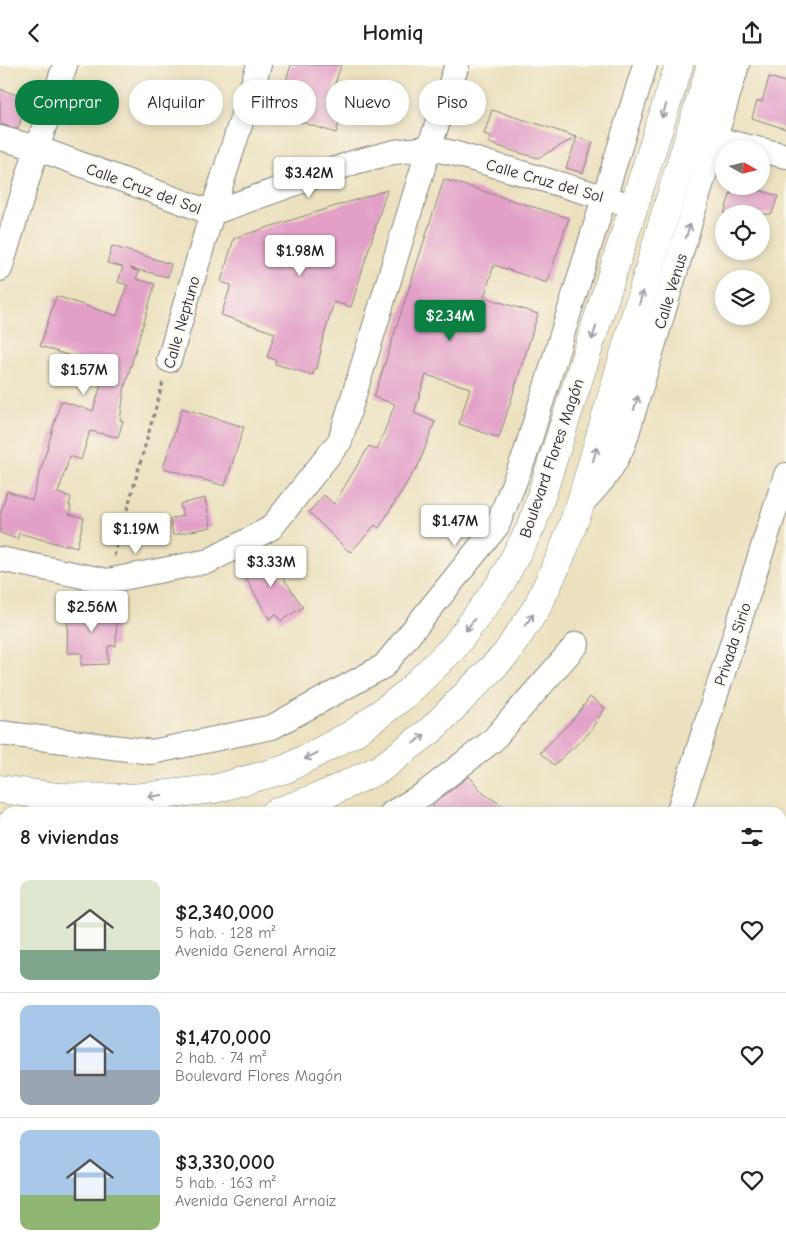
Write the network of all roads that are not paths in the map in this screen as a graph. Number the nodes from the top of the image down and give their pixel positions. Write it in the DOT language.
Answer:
graph roads {
  1 [pos="65,65"];
  2 [pos="259,65"];
  3 [pos="457,65"];
  4 [pos="645,65"];
  5 [pos="679,65"];
  6 [pos="711,65"];
  7 [pos="737,65"];
  8 [pos="0,138"];
  9 [pos="715,139"];
  10 [pos="719,140"];
  11 [pos="37,148"];
  12 [pos="429,148"];
  13 [pos="770,152"];
  14 [pos="786,156"];
  15 [pos="604,197"];
  16 [pos="634,206"];
  17 [pos="212,213"];
  18 [pos="0,269"];
  19 [pos="169,360"];
  20 [pos="786,475"];
  21 [pos="580,505"];
  22 [pos="0,559"];
  23 [pos="577,644"];
  24 [pos="0,733"];
  25 [pos="0,789"];
  26 [pos="291,807"];
  27 [pos="402,807"];
  28 [pos="680,807"];
  1 -- 11 [label="street"];
  2 -- 17 [label="street, Calle Neptuno"];
  3 -- 12 [label="street"];
  4 -- 15 [label="street"];
  5 -- 16 [label="main road, Boulevard Flores Magón, one-way"];
  21 -- 6 [label="main road, one-way"];
  7 -- 9 [label="street, Calle Venus"];
  8 -- 11 [label="street, Calle Cruz del Sol"];
  9 -- 10 [label="street"];
  21 -- 9 [label="street, Calle Venus, one-way"];
  11 -- 17 [label="street, Calle Cruz del Sol"];
  11 -- 18 [label="street"];
  12 -- 15 [label="street, Calle Cruz del Sol"];
  12 -- 17 [label="street, Calle Cruz del Sol"];
  12 -- 22 [label="street"];
  13 -- 14 [label="street"];
  15 -- 16 [label="street, Calle Cruz del Sol"];
  15 -- 24 [label="street"];
  16 -- 25 [label="main road, Boulevard Flores Magón, one-way"];
  17 -- 19 [label="street, Calle Neptuno"];
  20 -- 28 [label="street, Privada Sirio"];
  26 -- 21 [label="main road, one-way"];
  23 -- 27 [label="street"];
}
